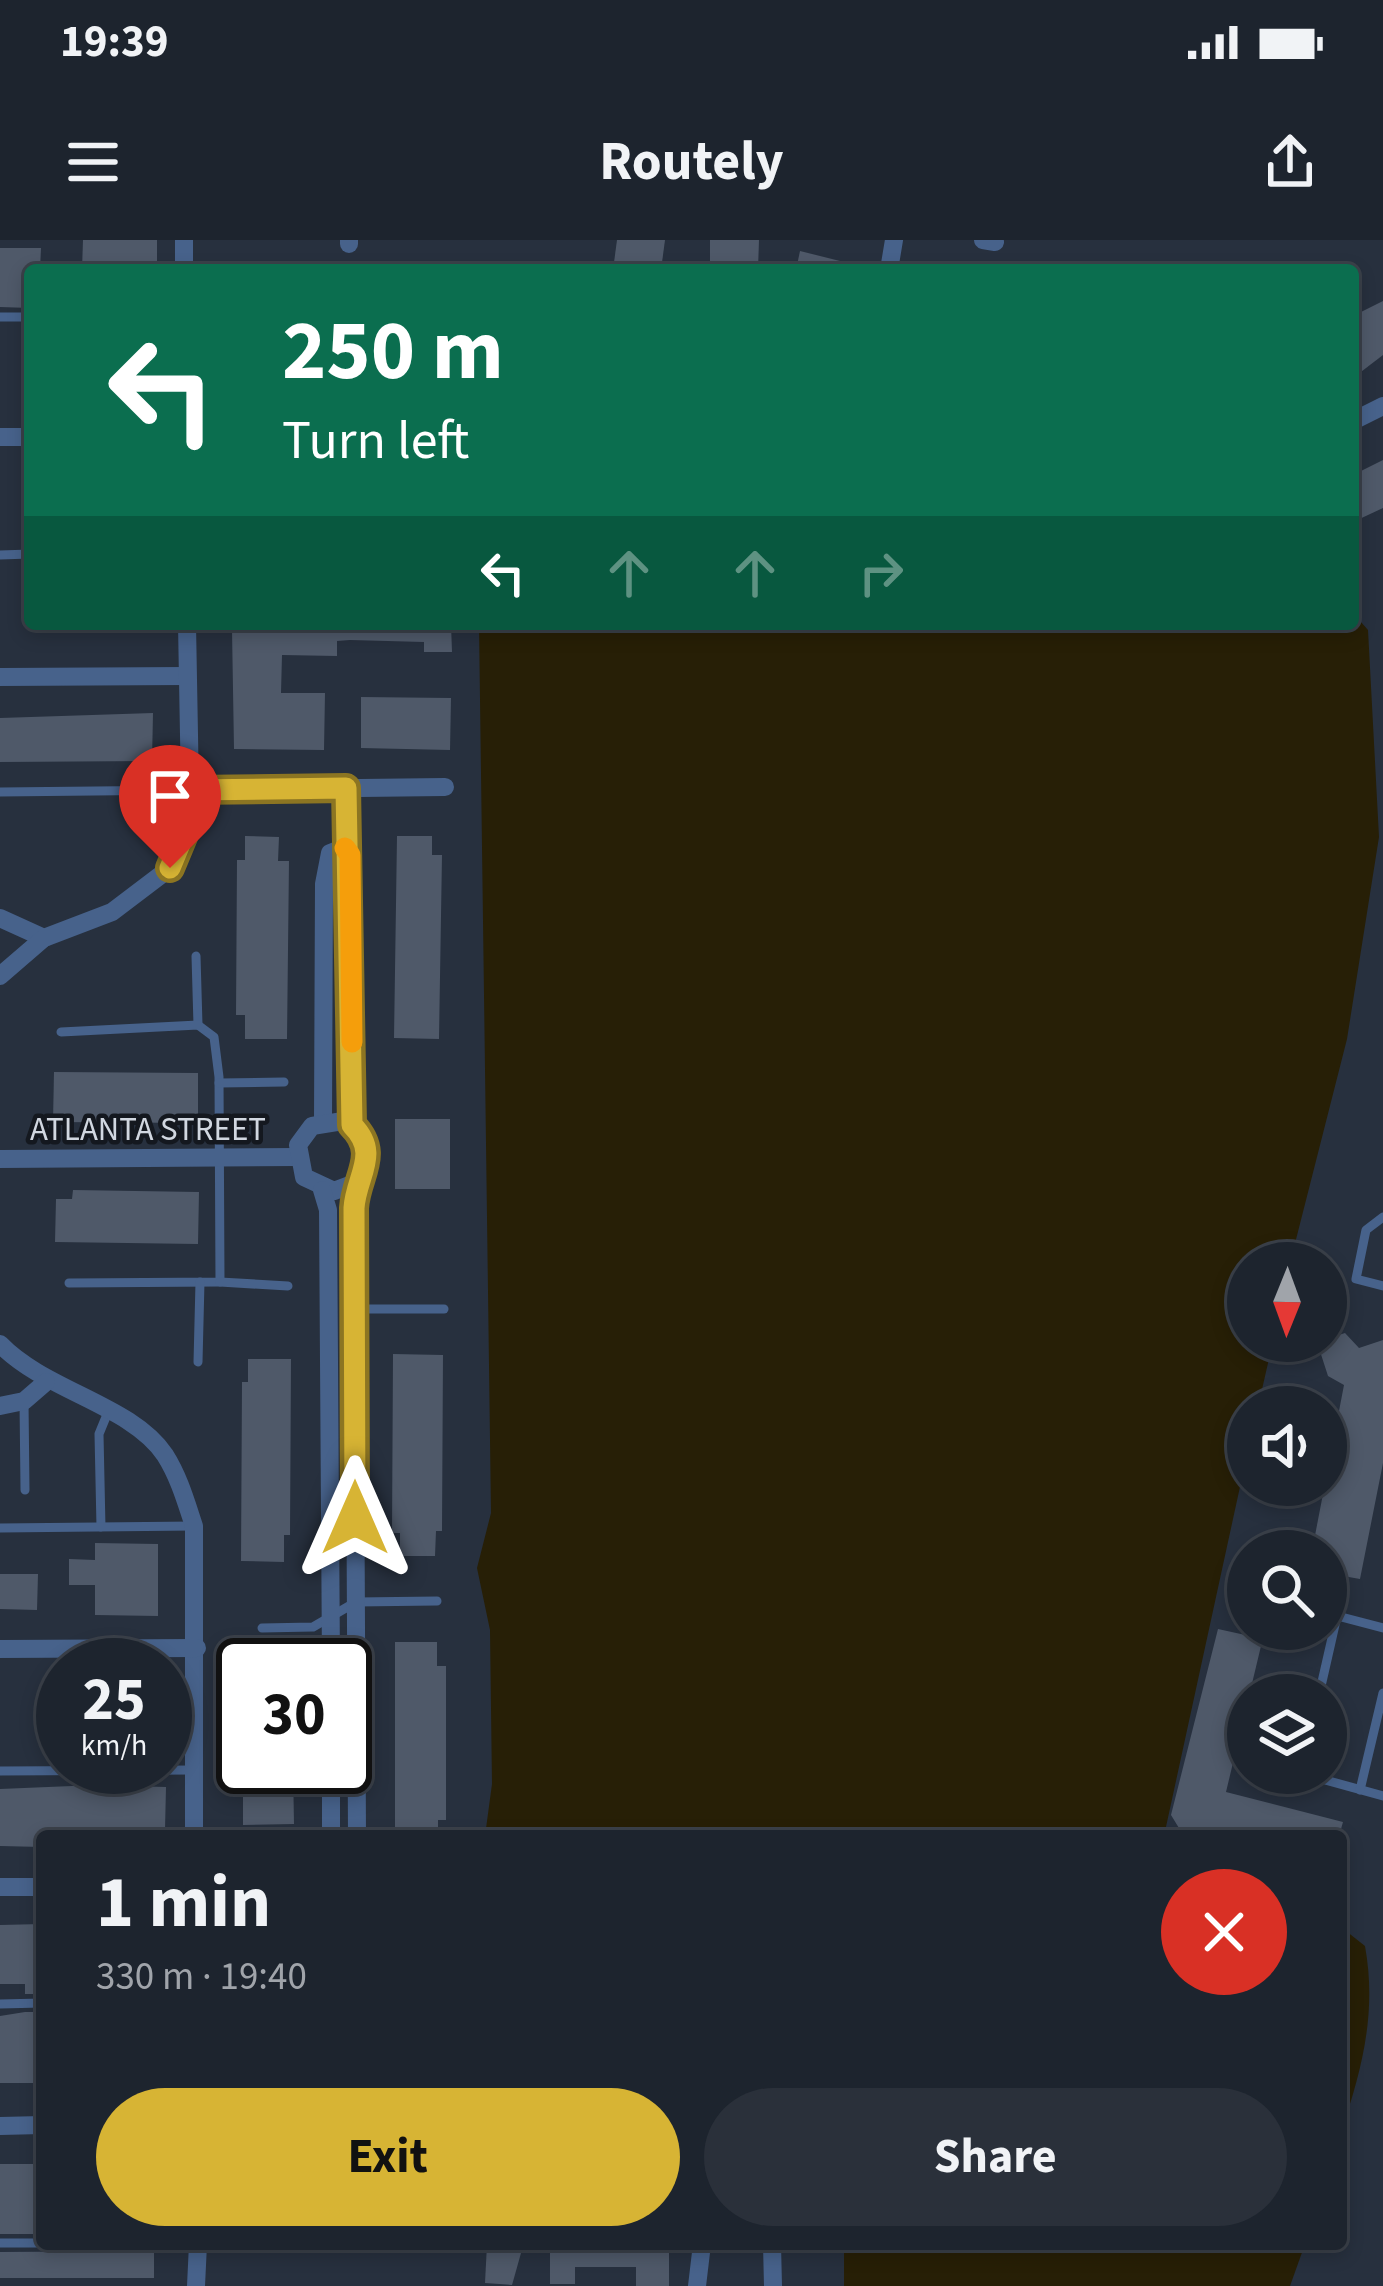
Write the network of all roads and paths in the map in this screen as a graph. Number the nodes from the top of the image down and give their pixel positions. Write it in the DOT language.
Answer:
graph roads {
  1 [pos="187,630"];
  2 [pos="187,676"];
  3 [pos="0,677"];
  4 [pos="445,787"];
  5 [pos="346,788"];
  6 [pos="190,790"];
  7 [pos="0,792"];
  8 [pos="345,847"];
  9 [pos="0,918"];
  10 [pos="44,938"];
  11 [pos="196,956"];
  12 [pos="0,976"];
  13 [pos="198,1025"];
  14 [pos="61,1032"];
  15 [pos="284,1082"];
  16 [pos="219,1083"];
  17 [pos="323,1121"];
  18 [pos="352,1125"];
  19 [pos="297,1157"];
  20 [pos="220,1158"];
  21 [pos="0,1159"];
  22 [pos="355,1184"];
  23 [pos="322,1190"];
  24 [pos="1383,1217"];
  25 [pos="200,1282"];
  26 [pos="220,1282"];
  27 [pos="69,1283"];
  28 [pos="288,1286"];
  29 [pos="1383,1286"];
  30 [pos="355,1309"];
  31 [pos="445,1309"];
  32 [pos="0,1344"];
  33 [pos="198,1362"];
  34 [pos="46,1382"];
  35 [pos="24,1401"];
  36 [pos="0,1406"];
  37 [pos="108,1412"];
  38 [pos="26,1490"];
  39 [pos="194,1526"];
  40 [pos="101,1527"];
  41 [pos="0,1528"];
  42 [pos="437,1601"];
  43 [pos="356,1602"];
  44 [pos="330,1615"];
  45 [pos="1347,1619"];
  46 [pos="262,1628"];
  47 [pos="1383,1628"];
  48 [pos="330,1638"];
  49 [pos="0,1648"];
  50 [pos="197,1648"];
  51 [pos="1383,1694"];
  52 [pos="194,1770"];
  53 [pos="0,1771"];
  54 [pos="1347,1786"];
  55 [pos="1360,1790"];
  56 [pos="331,1794"];
  57 [pos="1383,1796"];
  58 [pos="194,1830"];
  59 [pos="332,1830"];
  60 [pos="357,1830"];
  61 [pos="0,1887"];
  62 [pos="36,1887"];
  63 [pos="36,2003"];
  64 [pos="0,2004"];
  65 [pos="36,2125"];
  66 [pos="0,2126"];
  67 [pos="0,2243"];
  68 [pos="36,2243"];
  69 [pos="198,2250"];
  70 [pos="701,2250"];
  71 [pos="772,2250"];
  72 [pos="196,2286"];
  73 [pos="697,2286"];
  74 [pos="773,2286"];
  1 -- 2 [label="street"];
  2 -- 3 [label="street"];
  2 -- 6 [label="street"];
  4 -- 5 [label="street"];
  5 -- 6 [label="street"];
  5 -- 8 [label="street"];
  6 -- 7 [label="lane"];
  6 -- 10 [label="street"];
  8 -- 17 [label="street"];
  8 -- 18 [label="street"];
  9 -- 10 [label="street"];
  10 -- 12 [label="street"];
  11 -- 13 [label="lane"];
  13 -- 14 [label="lane"];
  13 -- 16 [label="lane"];
  15 -- 16 [label="lane"];
  16 -- 20 [label="lane"];
  17 -- 18 [label="street"];
  17 -- 19 [label="street"];
  18 -- 22 [label="street"];
  19 -- 20 [label="street, ATLANTA STREET"];
  19 -- 23 [label="street"];
  20 -- 21 [label="street, ATLANTA STREET"];
  20 -- 26 [label="lane"];
  22 -- 23 [label="street"];
  22 -- 30 [label="street"];
  23 -- 44 [label="street"];
  24 -- 29 [label="lane"];
  25 -- 26 [label="lane"];
  25 -- 27 [label="lane"];
  25 -- 33 [label="lane"];
  26 -- 28 [label="lane"];
  30 -- 31 [label="lane"];
  30 -- 43 [label="street"];
  32 -- 34 [label="street"];
  34 -- 35 [label="street"];
  34 -- 37 [label="street"];
  35 -- 36 [label="street"];
  35 -- 38 [label="lane"];
  37 -- 39 [label="street"];
  37 -- 40 [label="lane"];
  39 -- 40 [label="lane"];
  39 -- 50 [label="street"];
  40 -- 41 [label="lane"];
  42 -- 43 [label="lane"];
  43 -- 44 [label="lane"];
  43 -- 60 [label="street"];
  44 -- 46 [label="lane"];
  44 -- 48 [label="street"];
  45 -- 47 [label="lane"];
  49 -- 50 [label="street"];
  50 -- 52 [label="street"];
  51 -- 55 [label="lane"];
  52 -- 53 [label="lane"];
  52 -- 58 [label="street"];
  54 -- 55 [label="lane"];
  55 -- 57 [label="lane"];
  56 -- 59 [label="street"];
  61 -- 62 [label="street"];
  63 -- 64 [label="lane"];
  65 -- 66 [label="street"];
  67 -- 68 [label="lane"];
  69 -- 72 [label="street"];
  70 -- 73 [label="street"];
  71 -- 74 [label="street"];
}
